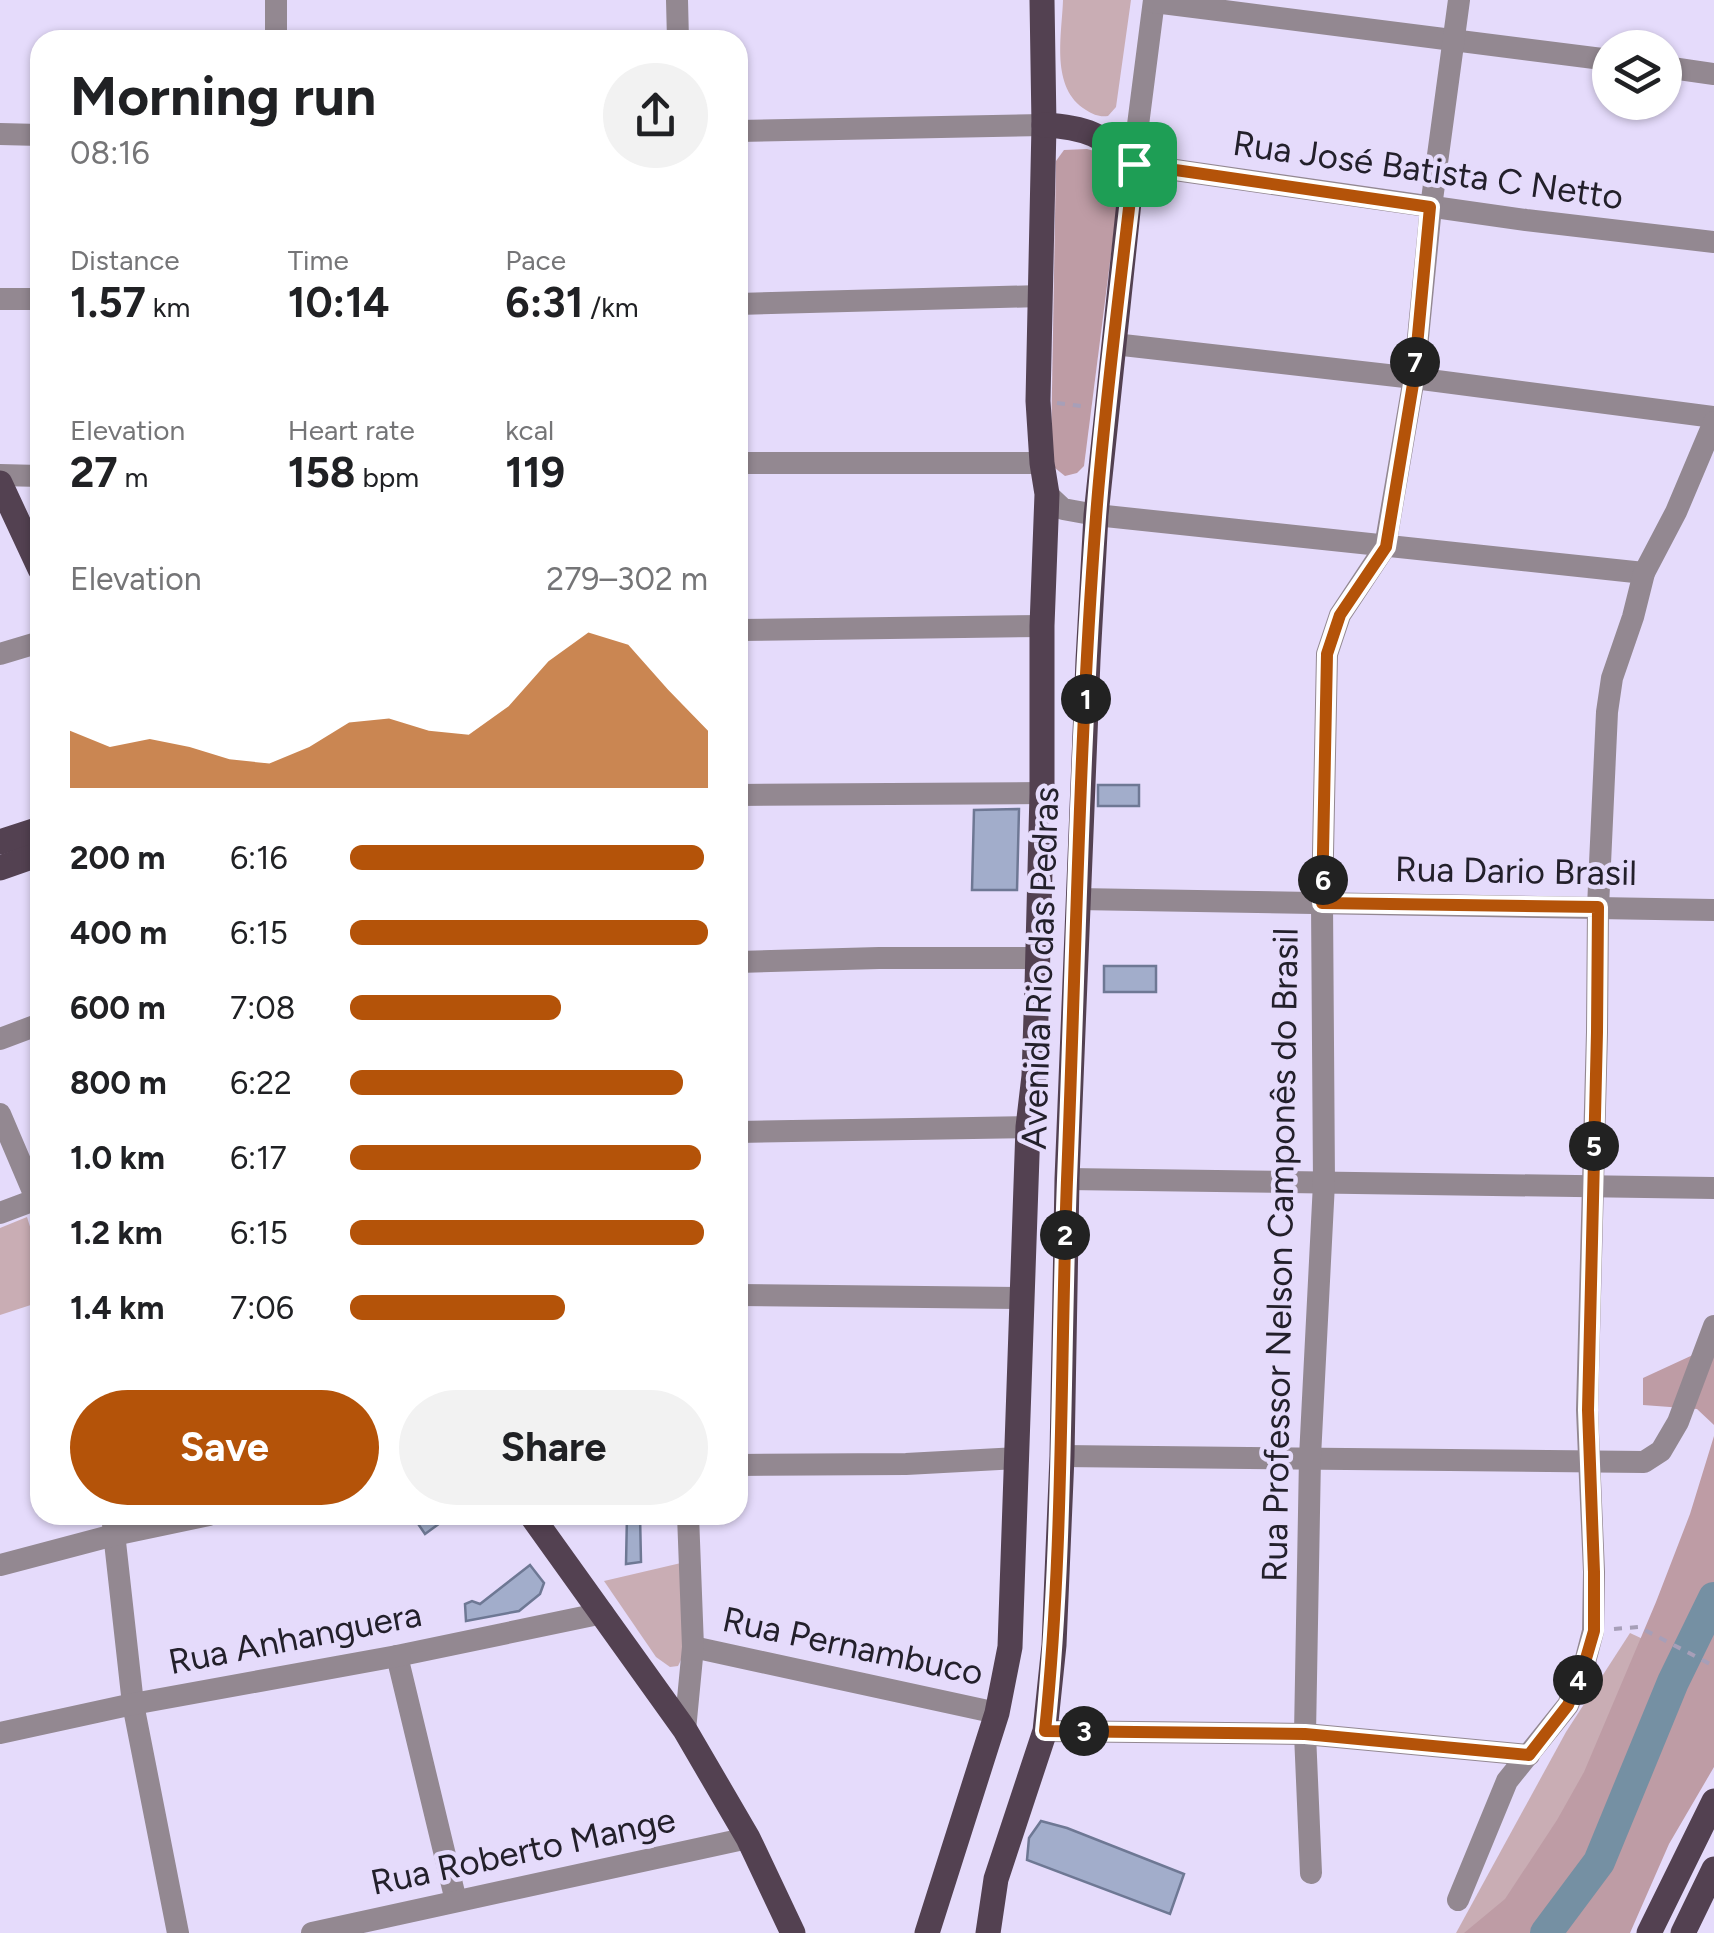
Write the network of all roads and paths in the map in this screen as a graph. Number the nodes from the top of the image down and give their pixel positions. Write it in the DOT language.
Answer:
graph roads {
  1 [pos="276,0"];
  2 [pos="677,0"];
  3 [pos="1042,0"];
  4 [pos="1459,0"];
  5 [pos="1154,1"];
  6 [pos="276,30"];
  7 [pos="678,30"];
  8 [pos="1455,40"];
  9 [pos="1592,58"];
  10 [pos="1682,70"];
  11 [pos="1714,74"];
  12 [pos="1044,126"];
  13 [pos="748,131"];
  14 [pos="0,134"];
  15 [pos="30,135"];
  16 [pos="1134,164"];
  17 [pos="1430,207"];
  18 [pos="1714,242"];
  19 [pos="1040,296"];
  20 [pos="0,299"];
  21 [pos="30,300"];
  22 [pos="748,304"];
  23 [pos="1114,344"];
  24 [pos="1414,378"];
  25 [pos="1038,401"];
  26 [pos="1107,410"];
  27 [pos="1714,419"];
  28 [pos="1042,462"];
  29 [pos="748,464"];
  30 [pos="30,477"];
  31 [pos="0,479"];
  32 [pos="1047,494"];
  33 [pos="1096,516"];
  34 [pos="30,546"];
  35 [pos="1386,547"];
  36 [pos="1644,573"];
  37 [pos="1042,626"];
  38 [pos="748,630"];
  39 [pos="30,645"];
  40 [pos="0,654"];
  41 [pos="1042,793"];
  42 [pos="748,795"];
  43 [pos="30,832"];
  44 [pos="0,842"];
  45 [pos="30,858"];
  46 [pos="0,868"];
  47 [pos="1077,900"];
  48 [pos="1322,903"];
  49 [pos="1598,907"];
  50 [pos="1714,910"];
  51 [pos="1036,958"];
  52 [pos="748,962"];
  53 [pos="30,1028"];
  54 [pos="0,1038"];
  55 [pos="0,1114"];
  56 [pos="1028,1127"];
  57 [pos="748,1132"];
  58 [pos="1067,1180"];
  59 [pos="30,1182"];
  60 [pos="1324,1183"];
  61 [pos="1593,1186"];
  62 [pos="1714,1188"];
  63 [pos="30,1205"];
  64 [pos="0,1213"];
  65 [pos="748,1294"];
  66 [pos="1022,1298"];
  67 [pos="1714,1326"];
  68 [pos="1062,1456"];
  69 [pos="1310,1457"];
  70 [pos="1018,1458"];
  71 [pos="1588,1462"];
  72 [pos="748,1465"];
  73 [pos="113,1525"];
  74 [pos="539,1525"];
  75 [pos="688,1525"];
  76 [pos="0,1565"];
  77 [pos="603,1613"];
  78 [pos="1594,1631"];
  79 [pos="694,1647"];
  80 [pos="396,1656"];
  81 [pos="1714,1666"];
  82 [pos="134,1704"];
  83 [pos="997,1713"];
  84 [pos="685,1730"];
  85 [pos="1045,1731"];
  86 [pos="0,1733"];
  87 [pos="1305,1734"];
  88 [pos="1529,1755"];
  89 [pos="1714,1801"];
  90 [pos="748,1838"];
  91 [pos="1714,1869"];
  92 [pos="1311,1873"];
  93 [pos="1458,1900"];
  94 [pos="456,1902"];
  95 [pos="178,1933"];
  96 [pos="312,1933"];
  97 [pos="794,1933"];
  98 [pos="927,1933"];
  99 [pos="988,1933"];
  100 [pos="1649,1933"];
  101 [pos="1683,1933"];
  1 -- 6 [label="street"];
  2 -- 7 [label="street"];
  3 -- 12 [label="main road, Avenida Rio das Pedras"];
  4 -- 8 [label="street, Rua Professor Nelson Camponês do Brasil"];
  5 -- 8 [label="street"];
  5 -- 16 [label="street, Avenida Rio das Pedras"];
  8 -- 9 [label="street"];
  8 -- 17 [label="street, Rua Professor Nelson Camponês do Brasil"];
  10 -- 11 [label="street"];
  12 -- 13 [label="street"];
  12 -- 16 [label="main road"];
  12 -- 19 [label="main road, Avenida Rio das Pedras"];
  14 -- 15 [label="street"];
  16 -- 17 [label="street, Rua José Batista C Netto"];
  16 -- 23 [label="main road, Avenida Rio das Pedras"];
  17 -- 18 [label="street, Rua José Batista C Netto"];
  17 -- 24 [label="street, Rua Professor Nelson Camponês do Brasil"];
  19 -- 22 [label="street"];
  19 -- 25 [label="main road, Avenida Rio das Pedras"];
  20 -- 21 [label="street"];
  23 -- 24 [label="street"];
  23 -- 26 [label="main road, Avenida Rio das Pedras"];
  24 -- 27 [label="street"];
  24 -- 35 [label="street, Rua Professor Nelson Camponês do Brasil"];
  25 -- 26 [label="path"];
  25 -- 28 [label="main road, Avenida Rio das Pedras"];
  26 -- 33 [label="main road, Avenida Rio das Pedras"];
  27 -- 36 [label="street"];
  28 -- 29 [label="street"];
  28 -- 32 [label="main road, Avenida Rio das Pedras"];
  30 -- 31 [label="street"];
  31 -- 34 [label="main road"];
  32 -- 33 [label="street"];
  32 -- 37 [label="main road, Avenida Rio das Pedras"];
  33 -- 35 [label="street"];
  33 -- 47 [label="main road, Avenida Rio das Pedras"];
  35 -- 36 [label="street"];
  35 -- 48 [label="street, Rua Professor Nelson Camponês do Brasil"];
  36 -- 49 [label="street"];
  37 -- 38 [label="street"];
  37 -- 41 [label="main road, Avenida Rio das Pedras"];
  39 -- 40 [label="street"];
  41 -- 42 [label="street"];
  41 -- 51 [label="main road, Avenida Rio das Pedras"];
  43 -- 44 [label="main road"];
  45 -- 46 [label="main road"];
  47 -- 48 [label="street, Rua Dario Brasil"];
  47 -- 58 [label="main road, Avenida Rio das Pedras"];
  48 -- 49 [label="street, Rua Dario Brasil"];
  48 -- 60 [label="street, Rua Professor Nelson Camponês do Brasil"];
  49 -- 50 [label="street, Rua Dario Brasil"];
  49 -- 61 [label="street"];
  51 -- 52 [label="street"];
  51 -- 56 [label="main road, Avenida Rio das Pedras"];
  53 -- 54 [label="street"];
  55 -- 59 [label="street"];
  56 -- 57 [label="street"];
  56 -- 58 [label="main road"];
  56 -- 66 [label="main road, Avenida Rio das Pedras"];
  58 -- 60 [label="street"];
  58 -- 68 [label="main road, Avenida Rio das Pedras"];
  60 -- 61 [label="street"];
  60 -- 69 [label="street, Rua Professor Nelson Camponês do Brasil"];
  61 -- 62 [label="street"];
  61 -- 71 [label="street"];
  63 -- 64 [label="street"];
  65 -- 66 [label="street"];
  66 -- 70 [label="main road, Avenida Rio das Pedras"];
  67 -- 71 [label="street"];
  68 -- 69 [label="street"];
  68 -- 85 [label="main road, Avenida Rio das Pedras"];
  69 -- 71 [label="street"];
  69 -- 87 [label="street, Rua Professor Nelson Camponês do Brasil"];
  70 -- 72 [label="street"];
  70 -- 83 [label="main road, Avenida Rio das Pedras"];
  71 -- 78 [label="street"];
  73 -- 76 [label="street"];
  73 -- 82 [label="street"];
  74 -- 77 [label="main road"];
  75 -- 79 [label="street"];
  77 -- 80 [label="street, Rua Anhanguera"];
  77 -- 84 [label="main road"];
  78 -- 81 [label="path"];
  78 -- 88 [label="street"];
  79 -- 83 [label="street, Rua Pernambuco"];
  79 -- 84 [label="street"];
  80 -- 82 [label="street, Rua Anhanguera"];
  80 -- 94 [label="street"];
  82 -- 86 [label="street, Rua Anhanguera"];
  82 -- 95 [label="street"];
  83 -- 98 [label="main road, Avenida Rio das Pedras"];
  84 -- 90 [label="main road"];
  85 -- 87 [label="street"];
  85 -- 99 [label="main road, Avenida Rio das Pedras"];
  87 -- 88 [label="street"];
  87 -- 92 [label="street, Rua Professor Nelson Camponês do Brasil"];
  88 -- 93 [label="street"];
  89 -- 100 [label="main road"];
  90 -- 94 [label="street, Rua Roberto Mange"];
  90 -- 97 [label="main road"];
  91 -- 101 [label="main road"];
  94 -- 96 [label="street, Rua Roberto Mange"];
}
